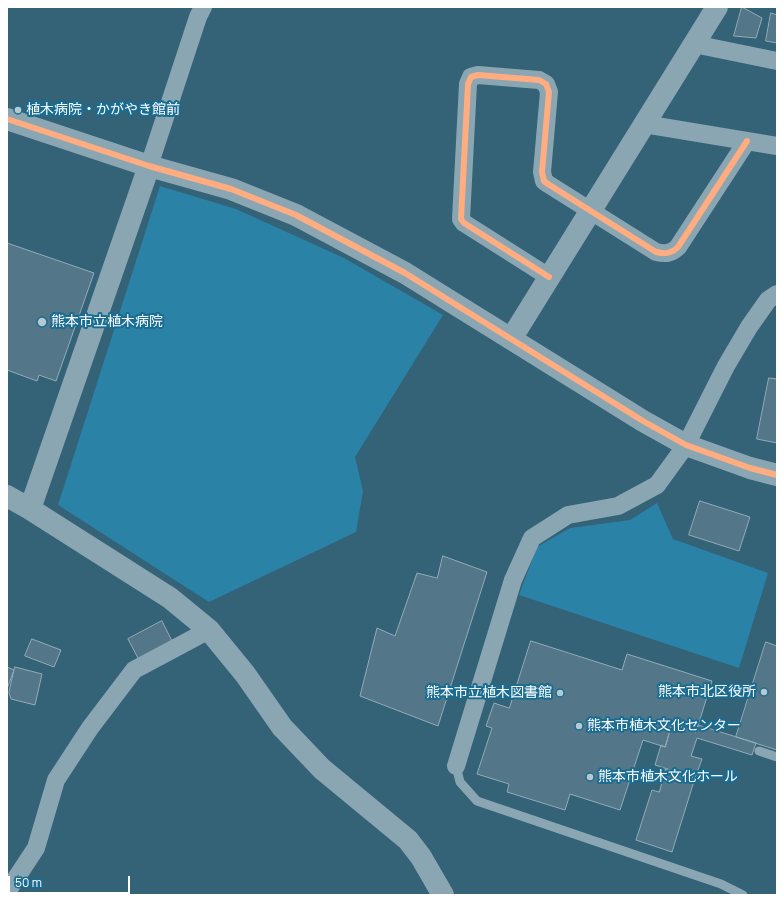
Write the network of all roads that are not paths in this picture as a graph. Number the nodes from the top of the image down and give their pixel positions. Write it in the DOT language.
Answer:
graph roads {
  1 [pos="717,7"];
  2 [pos="197,10"];
  3 [pos="694,44"];
  4 [pos="777,61"];
  5 [pos="7,119"];
  6 [pos="644,124"];
  7 [pos="747,141"];
  8 [pos="777,146"];
  9 [pos="149,166"];
  10 [pos="590,211"];
  11 [pos="549,277"];
  12 [pos="777,294"];
  13 [pos="511,339"];
  14 [pos="686,445"];
  15 [pos="777,475"];
  16 [pos="7,496"];
  17 [pos="30,508"];
  18 [pos="209,630"];
  19 [pos="759,751"];
  20 [pos="777,757"];
  21 [pos="456,766"];
  22 [pos="7,892"];
  23 [pos="443,895"];
  24 [pos="743,895"];
  1 -- 3 [label="street"];
  2 -- 9 [label="street"];
  3 -- 4 [label="street"];
  3 -- 6 [label="street"];
  5 -- 9 [label="street"];
  6 -- 7 [label="street"];
  6 -- 10 [label="street"];
  7 -- 8 [label="street"];
  7 -- 10 [label="street"];
  9 -- 13 [label="street"];
  9 -- 17 [label="street"];
  10 -- 11 [label="street"];
  10 -- 11 [label="street"];
  11 -- 13 [label="street"];
  12 -- 14 [label="street"];
  13 -- 14 [label="street"];
  14 -- 15 [label="street"];
  14 -- 21 [label="street"];
  16 -- 17 [label="street"];
  17 -- 18 [label="street"];
  18 -- 22 [label="street"];
  18 -- 23 [label="street"];
  19 -- 20 [label="lane"];
  21 -- 24 [label="lane"];
}
